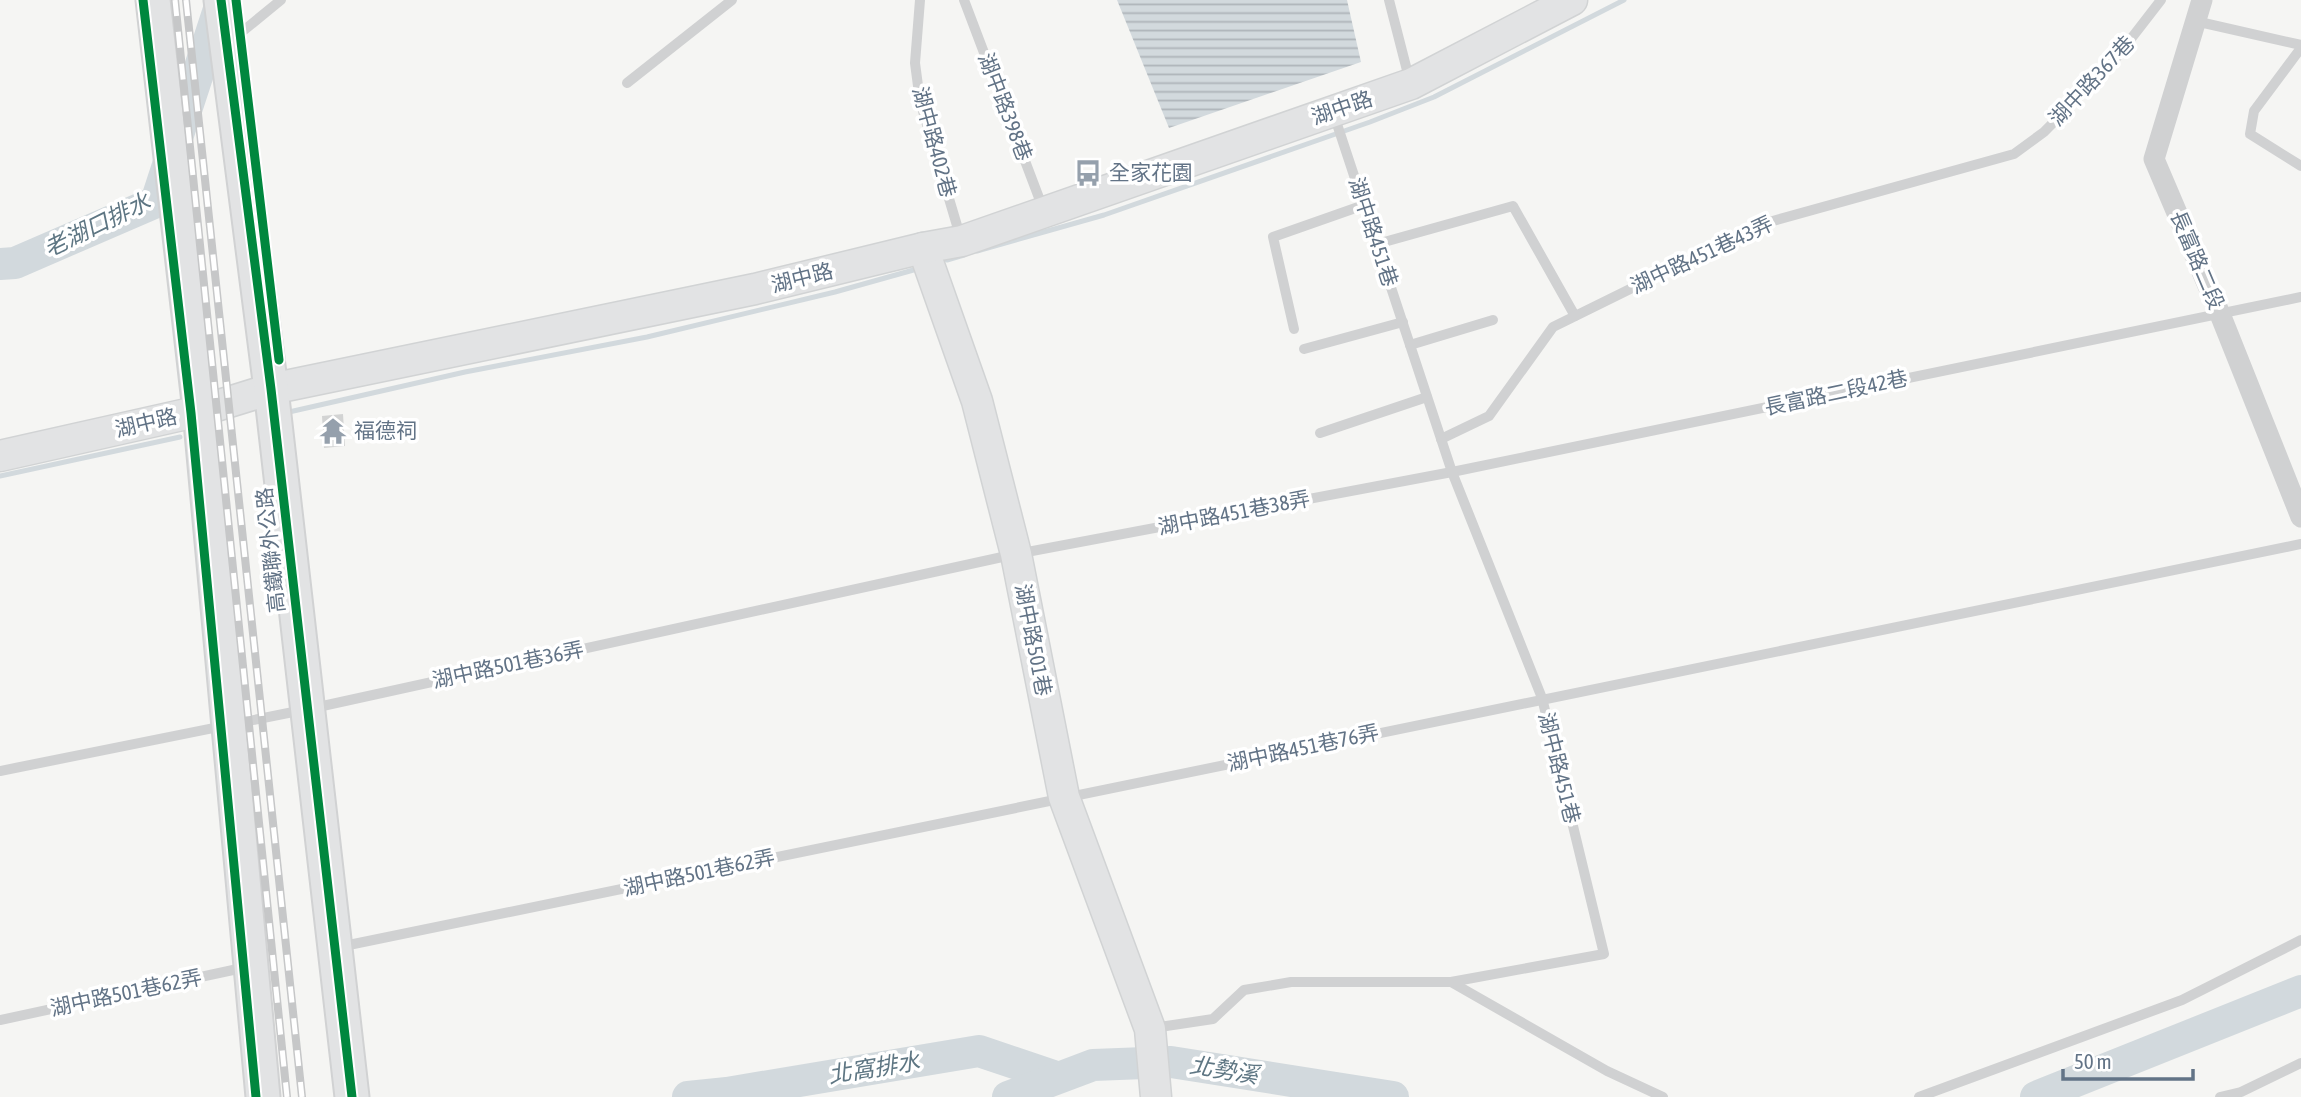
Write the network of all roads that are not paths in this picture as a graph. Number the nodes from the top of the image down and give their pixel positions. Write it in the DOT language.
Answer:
graph roads {
  1 [pos="153,0"];
  2 [pos="221,0"];
  3 [pos="281,0"];
  4 [pos="732,0"];
  5 [pos="919,0"];
  6 [pos="964,0"];
  7 [pos="1389,0"];
  8 [pos="1572,0"];
  9 [pos="2161,0"];
  10 [pos="2202,0"];
  11 [pos="2195,21"];
  12 [pos="226,44"];
  13 [pos="2301,47"];
  14 [pos="627,83"];
  15 [pos="1411,84"];
  16 [pos="1333,111"];
  17 [pos="2014,154"];
  18 [pos="2301,166"];
  19 [pos="1364,205"];
  20 [pos="1045,213"];
  21 [pos="962,241"];
  22 [pos="1377,244"];
  23 [pos="923,248"];
  24 [pos="2301,297"];
  25 [pos="2220,314"];
  26 [pos="1575,316"];
  27 [pos="1493,320"];
  28 [pos="1403,322"];
  29 [pos="1294,329"];
  30 [pos="1410,345"];
  31 [pos="1304,349"];
  32 [pos="271,389"];
  33 [pos="1427,397"];
  34 [pos="200,411"];
  35 [pos="1320,433"];
  36 [pos="1441,439"];
  37 [pos="0,456"];
  38 [pos="1451,472"];
  39 [pos="2301,517"];
  40 [pos="2301,544"];
  41 [pos="1016,554"];
  42 [pos="1542,698"];
  43 [pos="307,709"];
  44 [pos="229,725"];
  45 [pos="0,771"];
  46 [pos="1064,797"];
  47 [pos="2301,940"];
  48 [pos="334,948"];
  49 [pos="252,966"];
  50 [pos="1451,982"];
  51 [pos="0,1020"];
  52 [pos="1150,1029"];
  53 [pos="2301,1063"];
  54 [pos="263,1097"];
  55 [pos="352,1097"];
  56 [pos="1156,1097"];
  57 [pos="1663,1097"];
  58 [pos="1919,1097"];
  59 [pos="2220,1097"];
  1 -- 34 [label="main road"];
  2 -- 12 [label="main road, 高鐵聯外公路"];
  3 -- 12 [label="lane"];
  4 -- 14 [label="lane"];
  5 -- 21 [label="lane, 湖中路402巷"];
  6 -- 20 [label="lane, 湖中路398巷"];
  7 -- 15 [label="lane"];
  8 -- 15 [label="street, 湖中路"];
  9 -- 17 [label="lane, 湖中路367巷"];
  10 -- 11 [label="street, 長富路二段"];
  11 -- 13 [label="lane"];
  11 -- 25 [label="street, 長富路二段"];
  12 -- 32 [label="main road, 高鐵聯外公路"];
  13 -- 18 [label="lane"];
  15 -- 16 [label="street, 湖中路"];
  16 -- 19 [label="lane, 湖中路451巷"];
  16 -- 20 [label="street, 湖中路"];
  17 -- 26 [label="lane, 湖中路451巷43弄"];
  19 -- 22 [label="lane, 湖中路451巷"];
  19 -- 29 [label="lane"];
  20 -- 21 [label="street, 湖中路"];
  21 -- 23 [label="street, 湖中路"];
  22 -- 26 [label="lane"];
  22 -- 28 [label="lane, 湖中路451巷"];
  23 -- 32 [label="street, 湖中路"];
  23 -- 41 [label="street, 湖中路501巷"];
  24 -- 25 [label="lane, 長富路二段42巷"];
  25 -- 38 [label="lane, 長富路二段42巷"];
  25 -- 39 [label="street, 長富路二段"];
  26 -- 36 [label="lane, 湖中路451巷43弄"];
  27 -- 30 [label="lane"];
  28 -- 30 [label="lane, 湖中路451巷"];
  28 -- 31 [label="lane"];
  30 -- 33 [label="lane, 湖中路451巷"];
  32 -- 34 [label="street, 湖中路"];
  32 -- 43 [label="main road, 高鐵聯外公路"];
  33 -- 35 [label="lane"];
  33 -- 36 [label="lane, 湖中路451巷"];
  34 -- 37 [label="street, 湖中路"];
  34 -- 44 [label="main road"];
  36 -- 38 [label="lane, 湖中路451巷"];
  38 -- 41 [label="lane, 湖中路451巷38弄"];
  38 -- 42 [label="lane, 湖中路451巷"];
  40 -- 42 [label="lane, 湖中路451巷76弄"];
  41 -- 43 [label="lane, 湖中路501巷36弄"];
  41 -- 46 [label="street, 湖中路501巷"];
  42 -- 46 [label="lane, 湖中路451巷76弄"];
  42 -- 50 [label="lane, 湖中路451巷"];
  43 -- 44 [label="lane, 湖中路501巷36弄"];
  43 -- 48 [label="main road, 高鐵聯外公路"];
  44 -- 45 [label="lane, 湖中路501巷36弄"];
  44 -- 49 [label="main road"];
  46 -- 48 [label="lane, 湖中路501巷62弄"];
  46 -- 52 [label="street, 湖中路501巷"];
  47 -- 58 [label="lane"];
  48 -- 55 [label="main road, 高鐵聯外公路"];
  49 -- 51 [label="lane, 湖中路501巷62弄"];
  49 -- 54 [label="main road"];
  50 -- 52 [label="lane, 湖中路451巷"];
  50 -- 57 [label="lane"];
  52 -- 56 [label="street, 湖中路501巷"];
  53 -- 59 [label="lane"];
}
